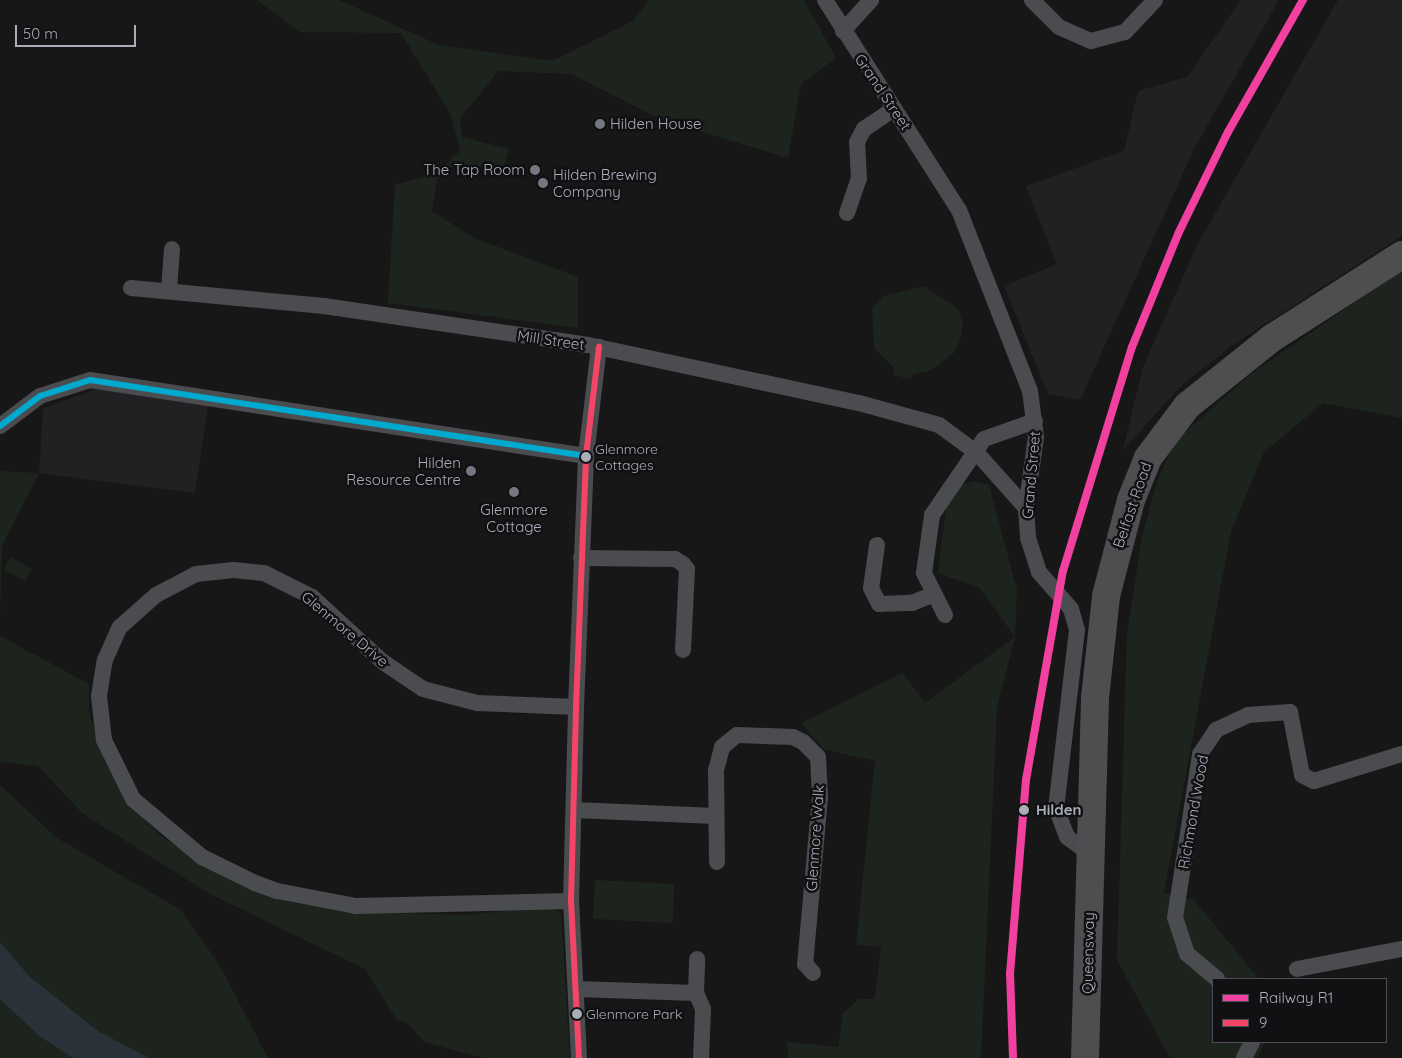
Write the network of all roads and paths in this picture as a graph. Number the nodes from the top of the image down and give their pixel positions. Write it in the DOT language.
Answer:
graph roads {
  1 [pos="825,0"];
  2 [pos="872,0"];
  3 [pos="1032,0"];
  4 [pos="1155,0"];
  5 [pos="843,31"];
  6 [pos="894,109"];
  7 [pos="847,213"];
  8 [pos="172,249"];
  9 [pos="1402,255"];
  10 [pos="132,288"];
  11 [pos="169,290"];
  12 [pos="599,348"];
  13 [pos="1035,422"];
  14 [pos="0,426"];
  15 [pos="977,453"];
  16 [pos="586,456"];
  17 [pos="1026,508"];
  18 [pos="877,545"];
  19 [pos="581,558"];
  20 [pos="932,595"];
  21 [pos="945,615"];
  22 [pos="683,650"];
  23 [pos="576,707"];
  24 [pos="1402,754"];
  25 [pos="574,810"];
  26 [pos="716,816"];
  27 [pos="1091,848"];
  28 [pos="717,862"];
  29 [pos="571,900"];
  30 [pos="1402,949"];
  31 [pos="697,959"];
  32 [pos="1297,969"];
  33 [pos="813,973"];
  34 [pos="1216,978"];
  35 [pos="577,989"];
  36 [pos="696,993"];
  37 [pos="1252,1043"];
  38 [pos="580,1058"];
  39 [pos="701,1058"];
  40 [pos="1085,1058"];
  41 [pos="1244,1058"];
  1 -- 5 [label="street, Grand Street"];
  2 -- 5 [label="street"];
  3 -- 4 [label="street"];
  5 -- 6 [label="street, Grand Street"];
  6 -- 7 [label="street"];
  6 -- 13 [label="street, Grand Street"];
  8 -- 11 [label="street"];
  9 -- 27 [label="highway, Belfast Road"];
  10 -- 11 [label="street, Mill Street"];
  11 -- 12 [label="street, Mill Street"];
  12 -- 15 [label="street, Mill Street"];
  12 -- 16 [label="street"];
  13 -- 15 [label="street"];
  13 -- 17 [label="street, Grand Street"];
  14 -- 16 [label="street"];
  15 -- 17 [label="street, Mill Street"];
  15 -- 20 [label="street"];
  16 -- 19 [label="street"];
  17 -- 27 [label="street, Grand Street"];
  18 -- 20 [label="street"];
  19 -- 22 [label="street"];
  19 -- 23 [label="street"];
  20 -- 21 [label="street"];
  23 -- 25 [label="street"];
  23 -- 29 [label="street, Glenmore Drive"];
  24 -- 34 [label="street, Richmond Wood"];
  25 -- 26 [label="street"];
  25 -- 29 [label="street"];
  26 -- 28 [label="street"];
  26 -- 33 [label="street, Glenmore Walk"];
  27 -- 40 [label="highway, Queensway"];
  29 -- 35 [label="street"];
  30 -- 32 [label="street"];
  31 -- 36 [label="street"];
  35 -- 36 [label="street"];
  35 -- 38 [label="street"];
  36 -- 39 [label="street"];
  37 -- 41 [label="street"];
}
